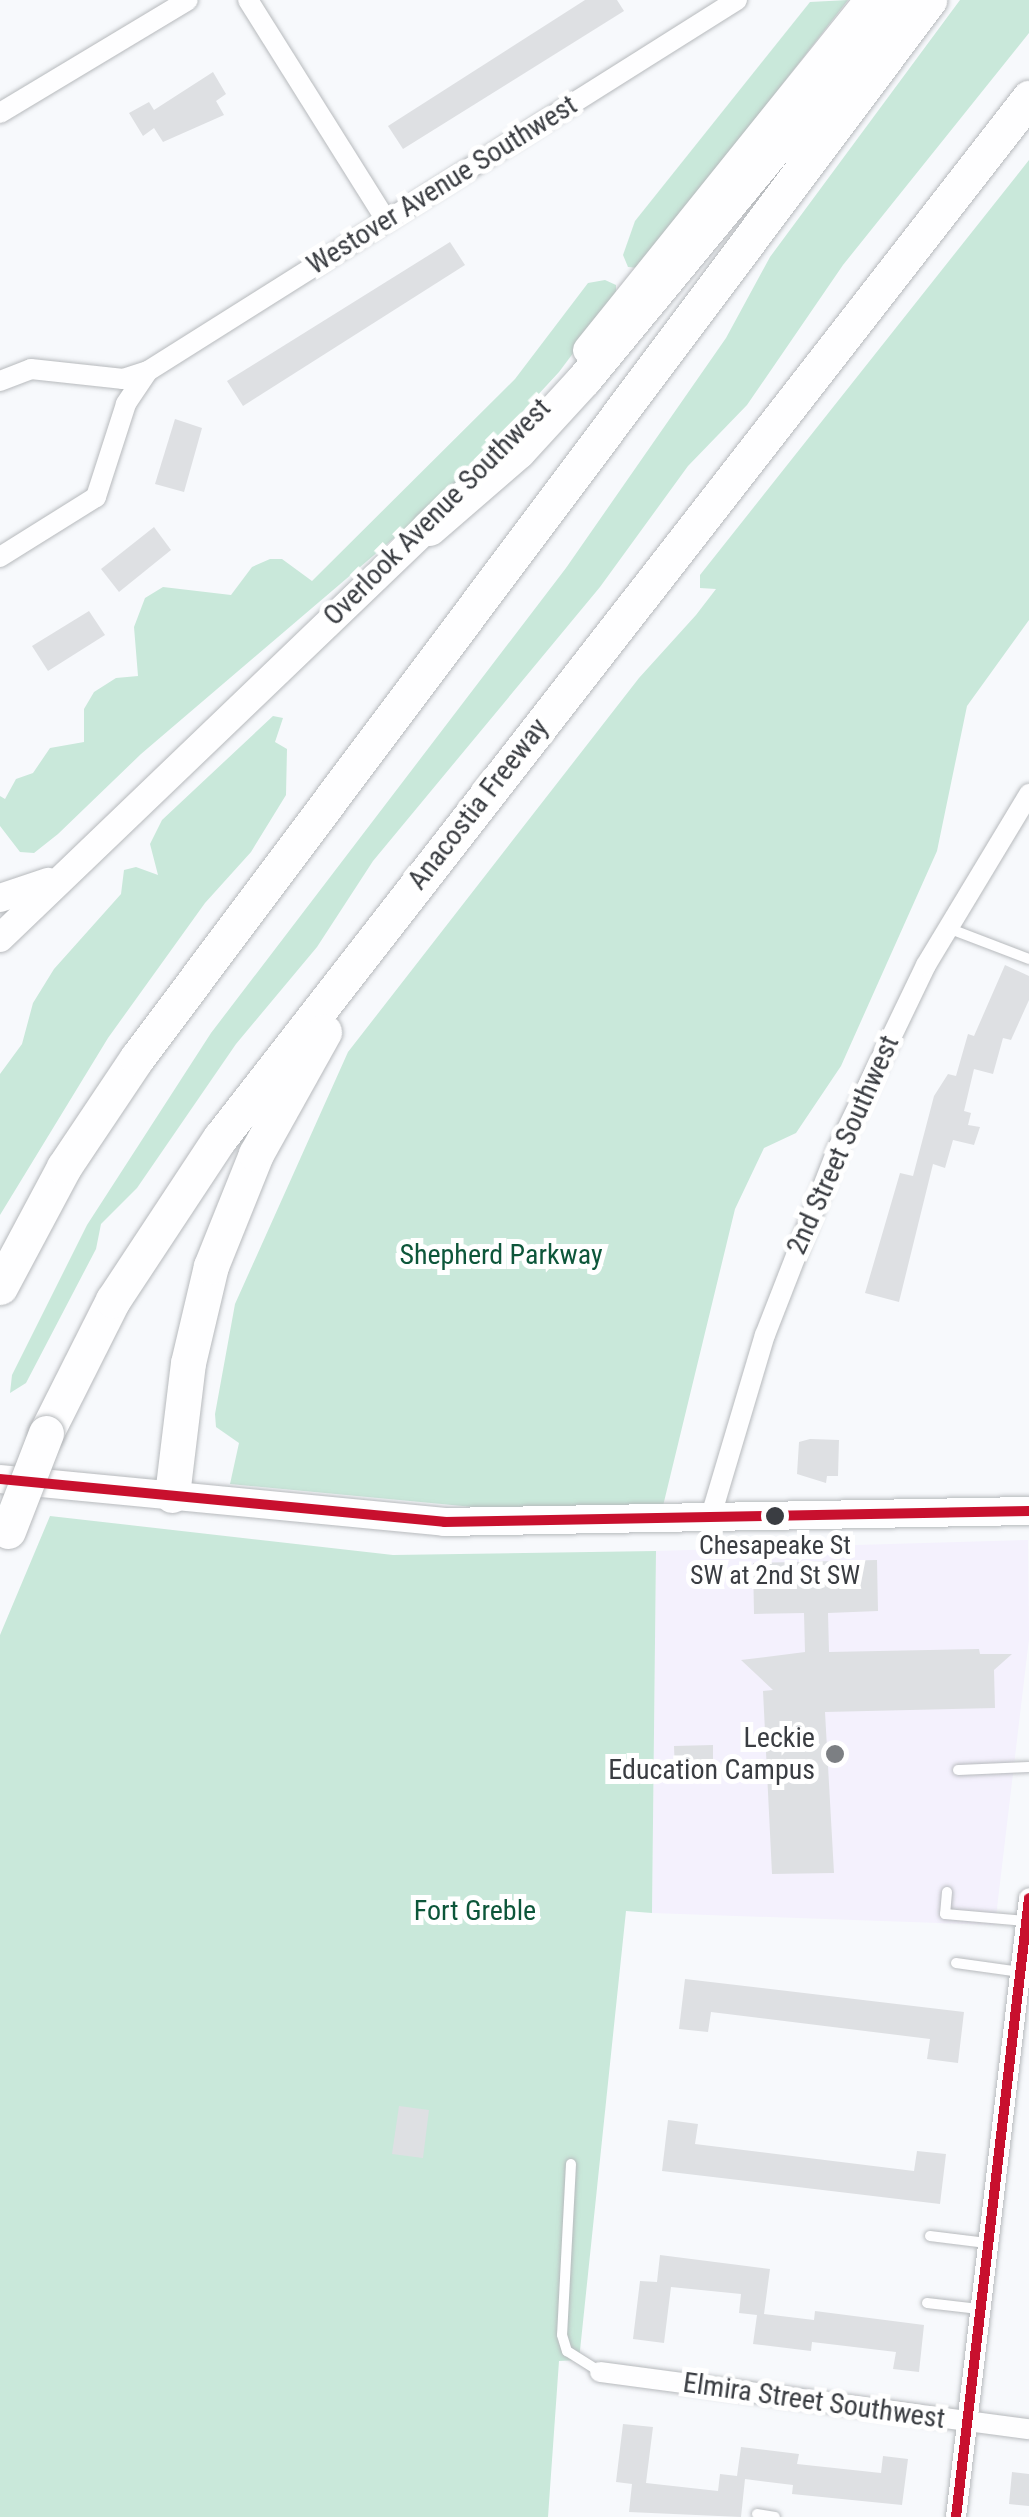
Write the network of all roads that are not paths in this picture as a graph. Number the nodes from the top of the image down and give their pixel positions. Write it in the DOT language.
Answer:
graph roads {
  1 [pos="188,0"];
  2 [pos="248,0"];
  3 [pos="737,0"];
  4 [pos="868,0"];
  5 [pos="896,0"];
  6 [pos="929,0"];
  7 [pos="1029,98"];
  8 [pos="0,114"];
  9 [pos="386,220"];
  10 [pos="148,371"];
  11 [pos="0,381"];
  12 [pos="429,528"];
  13 [pos="0,557"];
  14 [pos="487,792"];
  15 [pos="1026,806"];
  16 [pos="54,880"];
  17 [pos="0,898"];
  18 [pos="946,927"];
  19 [pos="0,938"];
  20 [pos="1029,959"];
  21 [pos="0,1288"];
  22 [pos="0,1478"];
  23 [pos="172,1496"];
  24 [pos="1029,1511"];
  25 [pos="710,1519"];
  26 [pos="4,1543"];
  27 [pos="1029,1767"];
  28 [pos="958,1770"];
  29 [pos="946,1892"];
  30 [pos="1029,1898"];
  31 [pos="1026,1921"];
  32 [pos="956,1963"];
  33 [pos="1020,1972"];
  34 [pos="1006,2090"];
  35 [pos="1029,2093"];
  36 [pos="572,2164"];
  37 [pos="930,2236"];
  38 [pos="987,2243"];
  39 [pos="927,2303"];
  40 [pos="979,2309"];
  41 [pos="600,2372"];
  42 [pos="966,2422"];
  43 [pos="1029,2430"];
  44 [pos="757,2514"];
  45 [pos="775,2517"];
  46 [pos="956,2517"];
  1 -- 8 [label="street"];
  2 -- 9 [label="street"];
  3 -- 9 [label="street, Westover Avenue Southwest"];
  4 -- 12 [label="street, Overlook Avenue Southwest"];
  5 -- 12 [label="highway"];
  6 -- 21 [label="highway"];
  7 -- 14 [label="highway, Anacostia Freeway"];
  9 -- 10 [label="street, Westover Avenue Southwest"];
  10 -- 11 [label="street, Westover Avenue Southwest"];
  10 -- 13 [label="street, Westover Avenue Southwest"];
  12 -- 16 [label="street, Overlook Avenue Southwest"];
  14 -- 23 [label="highway"];
  14 -- 26 [label="highway, Anacostia Freeway, bridge"];
  15 -- 18 [label="street, 2nd Street Southwest"];
  16 -- 17 [label="street"];
  16 -- 19 [label="street, Overlook Avenue Southwest"];
  18 -- 20 [label="lane"];
  18 -- 25 [label="street, 2nd Street Southwest"];
  22 -- 23 [label="street"];
  23 -- 25 [label="street"];
  24 -- 25 [label="street"];
  27 -- 28 [label="lane"];
  29 -- 31 [label="lane"];
  30 -- 31 [label="street"];
  31 -- 33 [label="street"];
  32 -- 33 [label="lane"];
  33 -- 34 [label="street"];
  34 -- 35 [label="street"];
  34 -- 38 [label="street"];
  36 -- 41 [label="lane"];
  37 -- 38 [label="lane"];
  38 -- 40 [label="street"];
  39 -- 40 [label="lane"];
  40 -- 42 [label="street"];
  41 -- 42 [label="street, Elmira Street Southwest"];
  42 -- 43 [label="street, Elmira Street Southwest"];
  42 -- 46 [label="street"];
  44 -- 45 [label="lane"];
}
